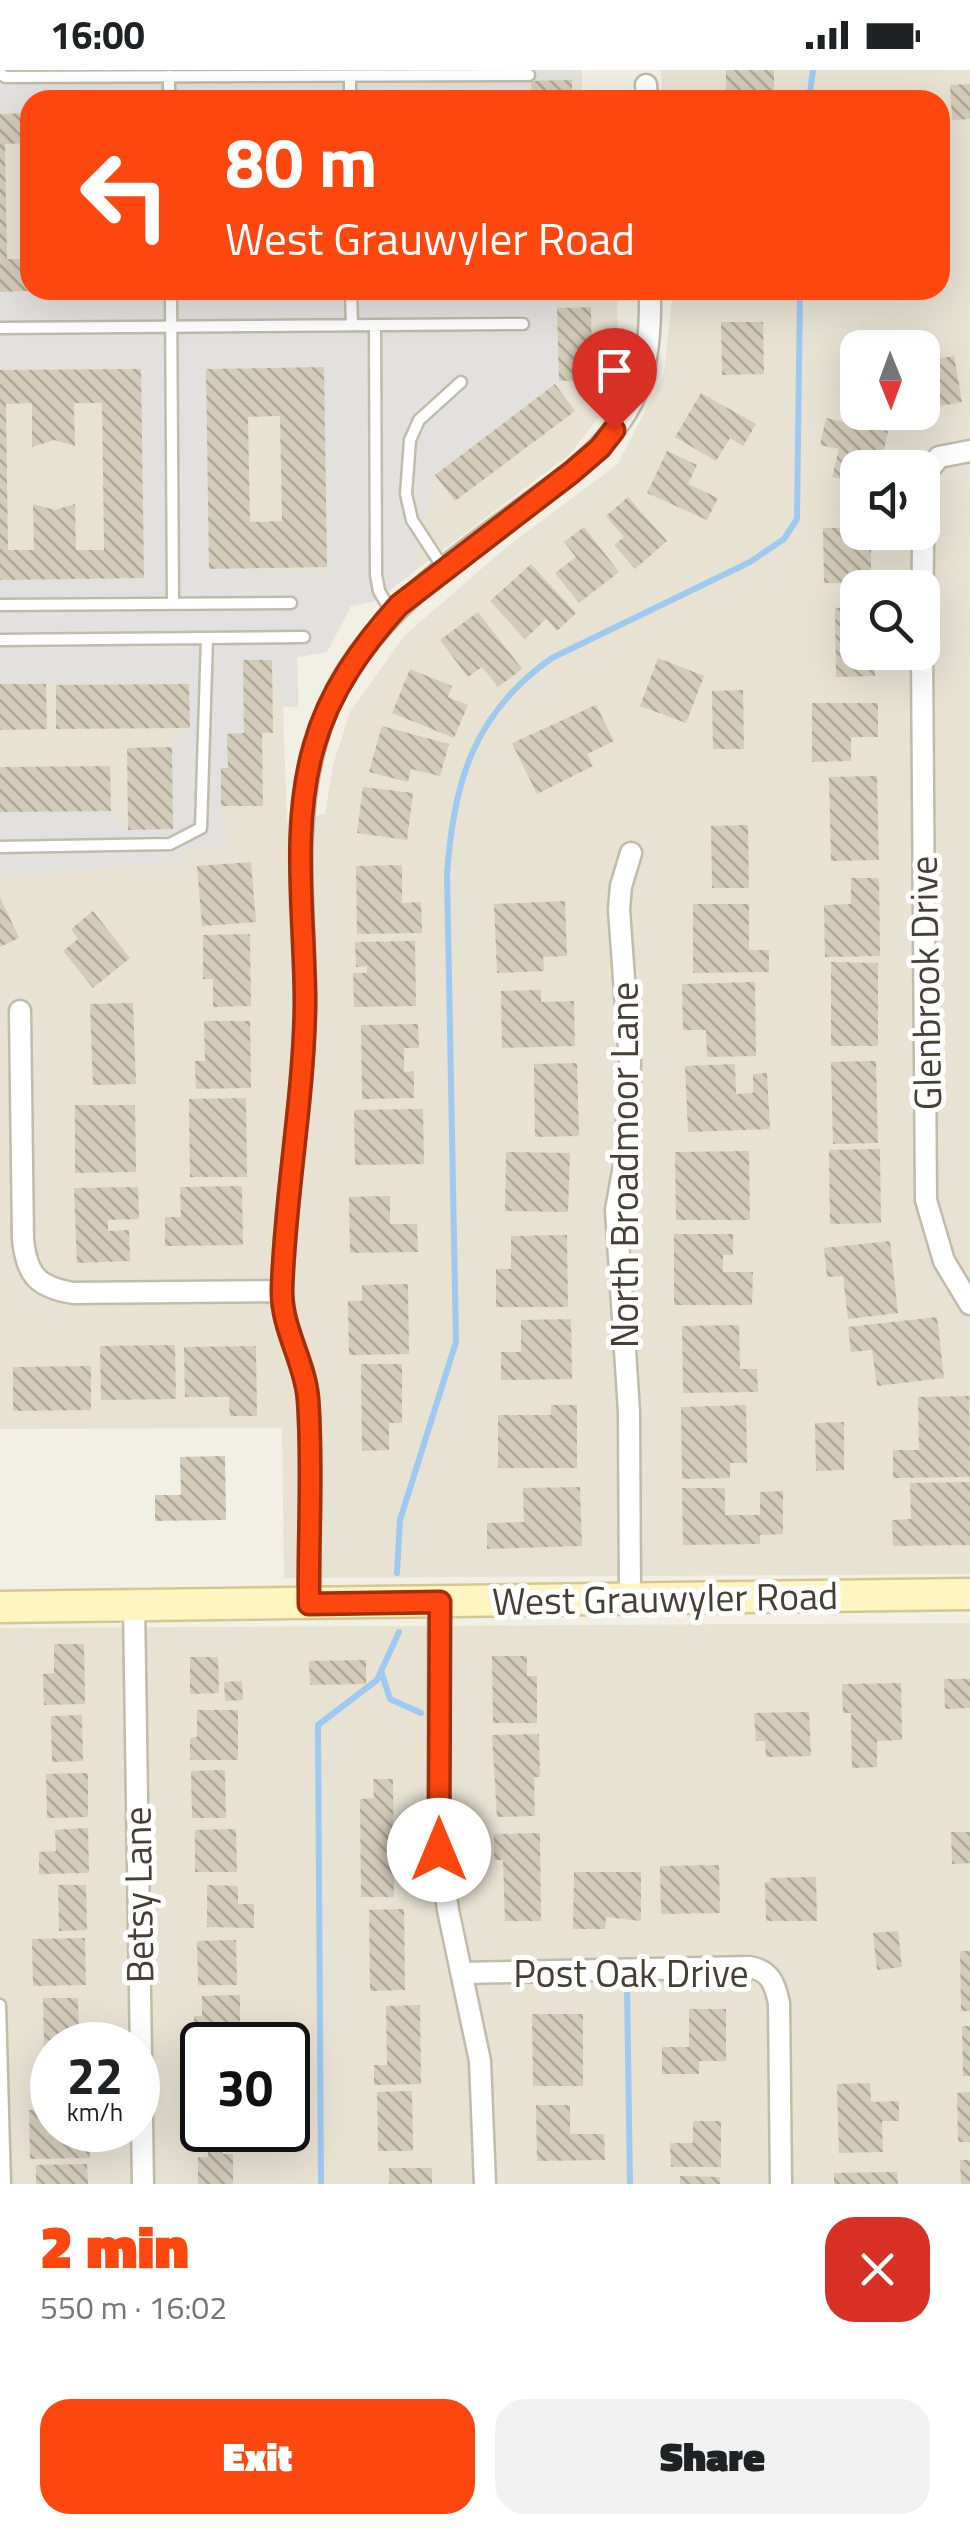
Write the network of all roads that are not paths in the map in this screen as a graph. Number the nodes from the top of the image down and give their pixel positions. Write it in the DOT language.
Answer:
graph roads {
  1 [pos="0,73"];
  2 [pos="529,74"];
  3 [pos="169,76"];
  4 [pos="350,76"];
  5 [pos="169,90"];
  6 [pos="350,90"];
  7 [pos="170,300"];
  8 [pos="352,300"];
  9 [pos="650,300"];
  10 [pos="523,324"];
  11 [pos="352,325"];
  12 [pos="374,325"];
  13 [pos="171,326"];
  14 [pos="0,328"];
  15 [pos="461,382"];
  16 [pos="970,451"];
  17 [pos="445,570"];
  18 [pos="923,570"];
  19 [pos="291,603"];
  20 [pos="173,604"];
  21 [pos="0,605"];
  22 [pos="392,613"];
  23 [pos="304,637"];
  24 [pos="207,638"];
  25 [pos="0,640"];
  26 [pos="922,670"];
  27 [pos="0,847"];
  28 [pos="631,853"];
  29 [pos="20,1011"];
  30 [pos="282,1292"];
  31 [pos="970,1304"];
  32 [pos="970,1594"];
  33 [pos="630,1599"];
  34 [pos="440,1602"];
  35 [pos="309,1604"];
  36 [pos="0,1606"];
  37 [pos="134,1606"];
  38 [pos="462,1973"];
  39 [pos="0,2005"];
  40 [pos="4,2184"];
  41 [pos="142,2184"];
  42 [pos="485,2184"];
  43 [pos="781,2184"];
  1 -- 3 [label="lane"];
  2 -- 4 [label="lane"];
  3 -- 4 [label="lane"];
  3 -- 5 [label="lane"];
  4 -- 6 [label="lane"];
  7 -- 13 [label="lane"];
  8 -- 11 [label="lane"];
  9 -- 17 [label="street"];
  10 -- 12 [label="lane"];
  11 -- 12 [label="lane"];
  11 -- 13 [label="lane"];
  12 -- 22 [label="lane"];
  13 -- 14 [label="lane"];
  13 -- 20 [label="lane"];
  15 -- 17 [label="lane"];
  16 -- 18 [label="street"];
  17 -- 22 [label="street"];
  19 -- 20 [label="lane"];
  20 -- 21 [label="lane"];
  22 -- 30 [label="street"];
  23 -- 24 [label="lane"];
  24 -- 25 [label="lane"];
  24 -- 27 [label="lane"];
  26 -- 31 [label="street, Glenbrook Drive"];
  28 -- 33 [label="street, North Broadmoor Lane"];
  29 -- 30 [label="street"];
  30 -- 35 [label="street"];
  32 -- 33 [label="main road, West Grauwyler Road"];
  33 -- 34 [label="main road, West Grauwyler Road"];
  34 -- 35 [label="main road, West Grauwyler Road"];
  34 -- 38 [label="street"];
  35 -- 37 [label="main road, West Grauwyler Road"];
  36 -- 37 [label="main road, West Grauwyler Road"];
  37 -- 41 [label="street, Betsy Lane"];
  38 -- 42 [label="street"];
  38 -- 43 [label="street, Post Oak Drive"];
  39 -- 40 [label="lane"];
}
